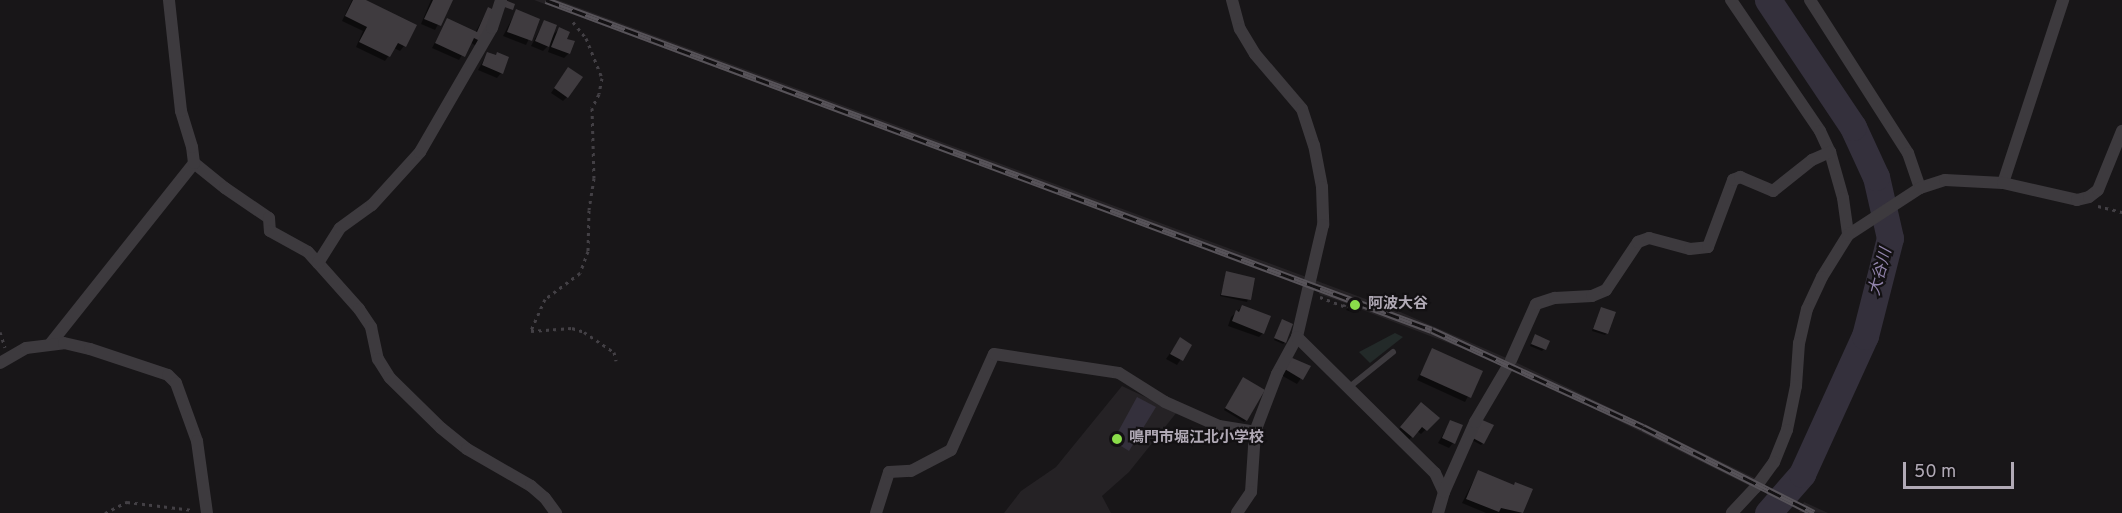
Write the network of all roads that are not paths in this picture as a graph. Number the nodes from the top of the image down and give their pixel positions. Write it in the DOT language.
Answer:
graph roads {
  1 [pos="169,0"];
  2 [pos="501,0"];
  3 [pos="1232,0"];
  4 [pos="1731,0"];
  5 [pos="1810,0"];
  6 [pos="2063,0"];
  7 [pos="2122,131"];
  8 [pos="1830,152"];
  9 [pos="194,163"];
  10 [pos="2003,183"];
  11 [pos="1916,189"];
  12 [pos="1848,235"];
  13 [pos="318,263"];
  14 [pos="1297,337"];
  15 [pos="51,343"];
  16 [pos="1393,352"];
  17 [pos="0,363"];
  18 [pos="1347,389"];
  19 [pos="1255,432"];
  20 [pos="1444,492"];
  21 [pos="207,512"];
  22 [pos="556,513"];
  23 [pos="876,513"];
  24 [pos="1237,513"];
  25 [pos="1438,513"];
  26 [pos="1732,513"];
  1 -- 9 [label="street"];
  2 -- 13 [label="street"];
  3 -- 14 [label="street"];
  4 -- 8 [label="street"];
  5 -- 11 [label="street"];
  6 -- 10 [label="street"];
  7 -- 10 [label="street"];
  8 -- 12 [label="street"];
  8 -- 20 [label="street"];
  9 -- 13 [label="street"];
  9 -- 15 [label="street"];
  10 -- 11 [label="street"];
  11 -- 12 [label="street"];
  12 -- 26 [label="street"];
  13 -- 22 [label="street"];
  14 -- 18 [label="street"];
  14 -- 19 [label="street"];
  15 -- 17 [label="street"];
  15 -- 21 [label="street"];
  16 -- 18 [label="lane"];
  18 -- 20 [label="street"];
  19 -- 23 [label="street"];
  19 -- 24 [label="street"];
  20 -- 25 [label="street"];
}
